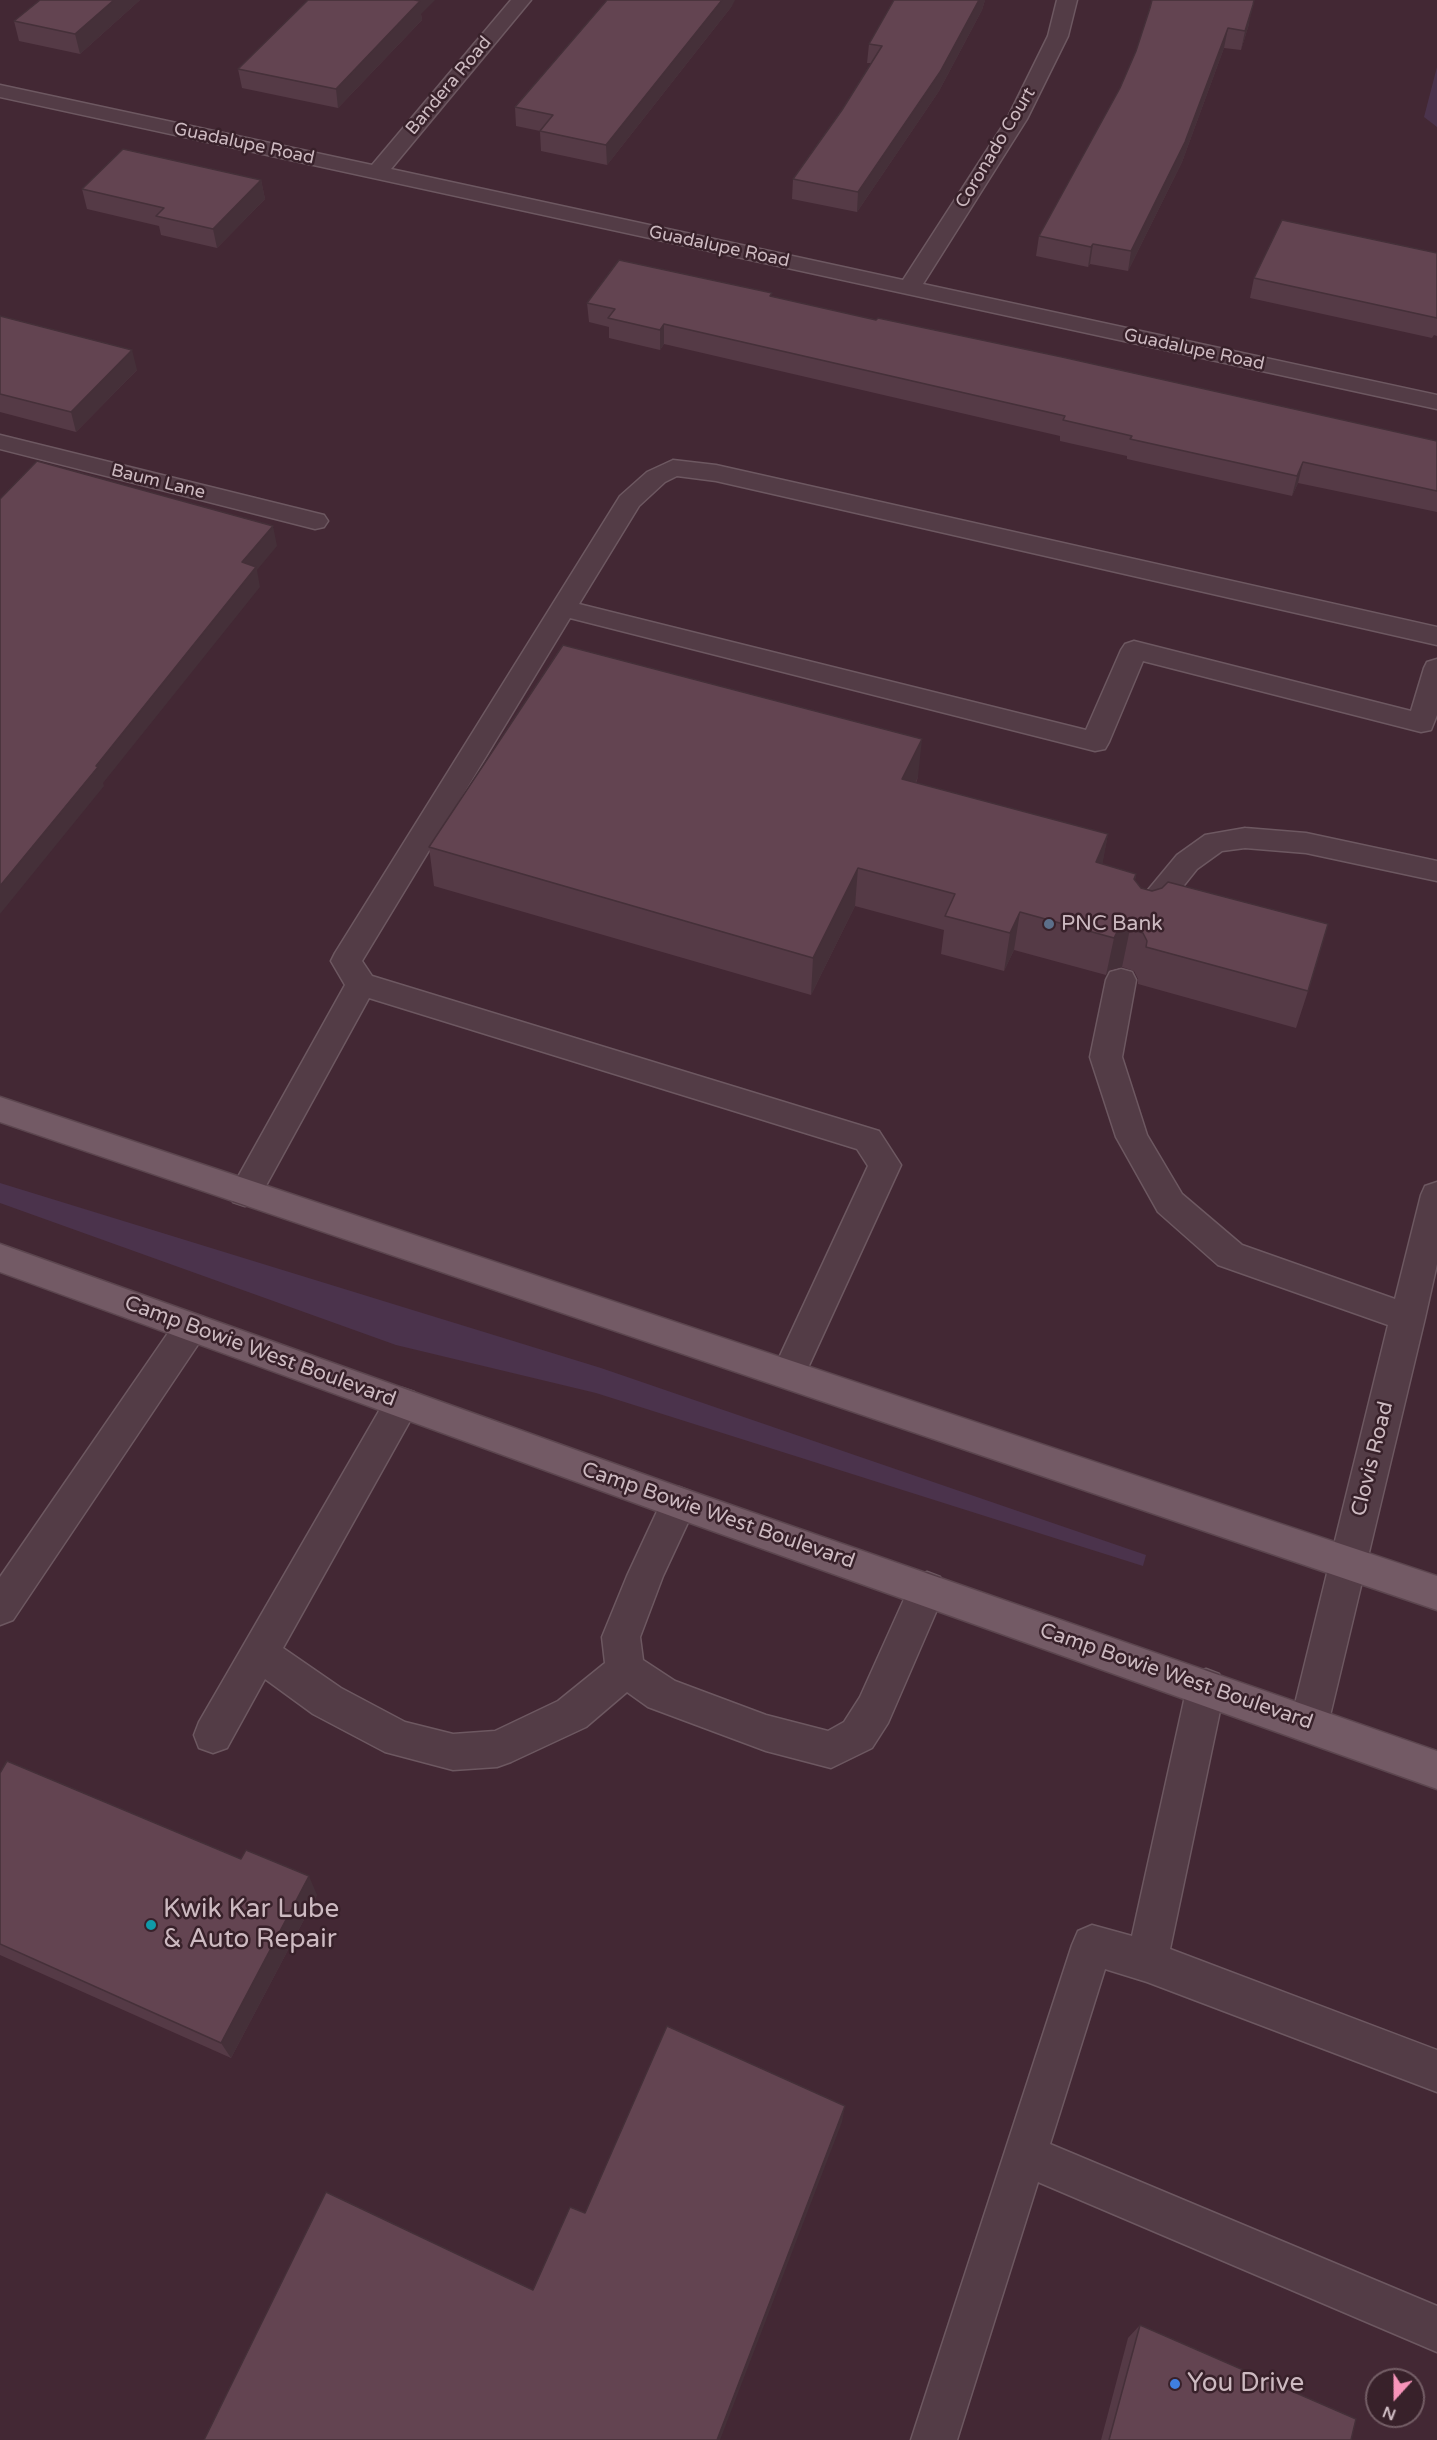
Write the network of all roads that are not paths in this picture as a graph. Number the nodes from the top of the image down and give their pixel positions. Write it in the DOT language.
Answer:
graph roads {
  1 [pos="521,0"];
  2 [pos="1067,0"];
  3 [pos="0,91"];
  4 [pos="377,173"];
  5 [pos="909,288"];
  6 [pos="1437,402"];
  7 [pos="10,451"];
  8 [pos="315,521"];
  9 [pos="563,608"];
  10 [pos="1437,636"];
  11 [pos="1437,668"];
  12 [pos="1437,872"];
  13 [pos="1143,916"];
  14 [pos="1121,980"];
  15 [pos="361,984"];
  16 [pos="0,1109"];
  17 [pos="245,1193"];
  18 [pos="1437,1195"];
  19 [pos="0,1258"];
  20 [pos="1408,1318"];
  21 [pos="191,1327"];
  22 [pos="789,1373"];
  23 [pos="402,1403"];
  24 [pos="679,1503"];
  25 [pos="1348,1563"];
  26 [pos="927,1588"];
  27 [pos="1437,1593"];
  28 [pos="0,1608"];
  29 [pos="259,1653"];
  30 [pos="625,1670"];
  31 [pos="1206,1687"];
  32 [pos="1309,1724"];
  33 [pos="213,1735"];
  34 [pos="1437,1770"];
  35 [pos="1147,1961"];
  36 [pos="1437,2071"];
  37 [pos="1025,2155"];
  38 [pos="1437,2329"];
  39 [pos="934,2440"];
  1 -- 4 [label="street, Bandera Road"];
  2 -- 5 [label="street, Coronado Court"];
  3 -- 4 [label="street, Guadalupe Road"];
  4 -- 5 [label="street, Guadalupe Road"];
  5 -- 6 [label="street, Guadalupe Road"];
  7 -- 8 [label="street, Baum Lane"];
  9 -- 10 [label="street"];
  9 -- 11 [label="street"];
  9 -- 15 [label="street"];
  12 -- 13 [label="street"];
  14 -- 20 [label="street"];
  15 -- 17 [label="street"];
  15 -- 22 [label="street"];
  16 -- 17 [label="main road"];
  17 -- 22 [label="main road"];
  18 -- 20 [label="street, Clovis Road"];
  19 -- 21 [label="main road, Camp Bowie West Boulevard"];
  20 -- 25 [label="street, Clovis Road"];
  21 -- 23 [label="main road, Camp Bowie West Boulevard"];
  21 -- 28 [label="street"];
  22 -- 25 [label="main road"];
  23 -- 24 [label="main road, Camp Bowie West Boulevard"];
  23 -- 29 [label="street"];
  24 -- 26 [label="main road, Camp Bowie West Boulevard"];
  24 -- 30 [label="street"];
  25 -- 27 [label="main road"];
  25 -- 32 [label="street, Clovis Road"];
  26 -- 30 [label="street"];
  26 -- 31 [label="main road, Camp Bowie West Boulevard"];
  29 -- 30 [label="street"];
  29 -- 33 [label="street"];
  31 -- 32 [label="main road, Camp Bowie West Boulevard"];
  31 -- 35 [label="street"];
  32 -- 34 [label="main road, Camp Bowie West Boulevard"];
  35 -- 36 [label="street"];
  35 -- 37 [label="street"];
  37 -- 38 [label="street"];
  37 -- 39 [label="street"];
}
